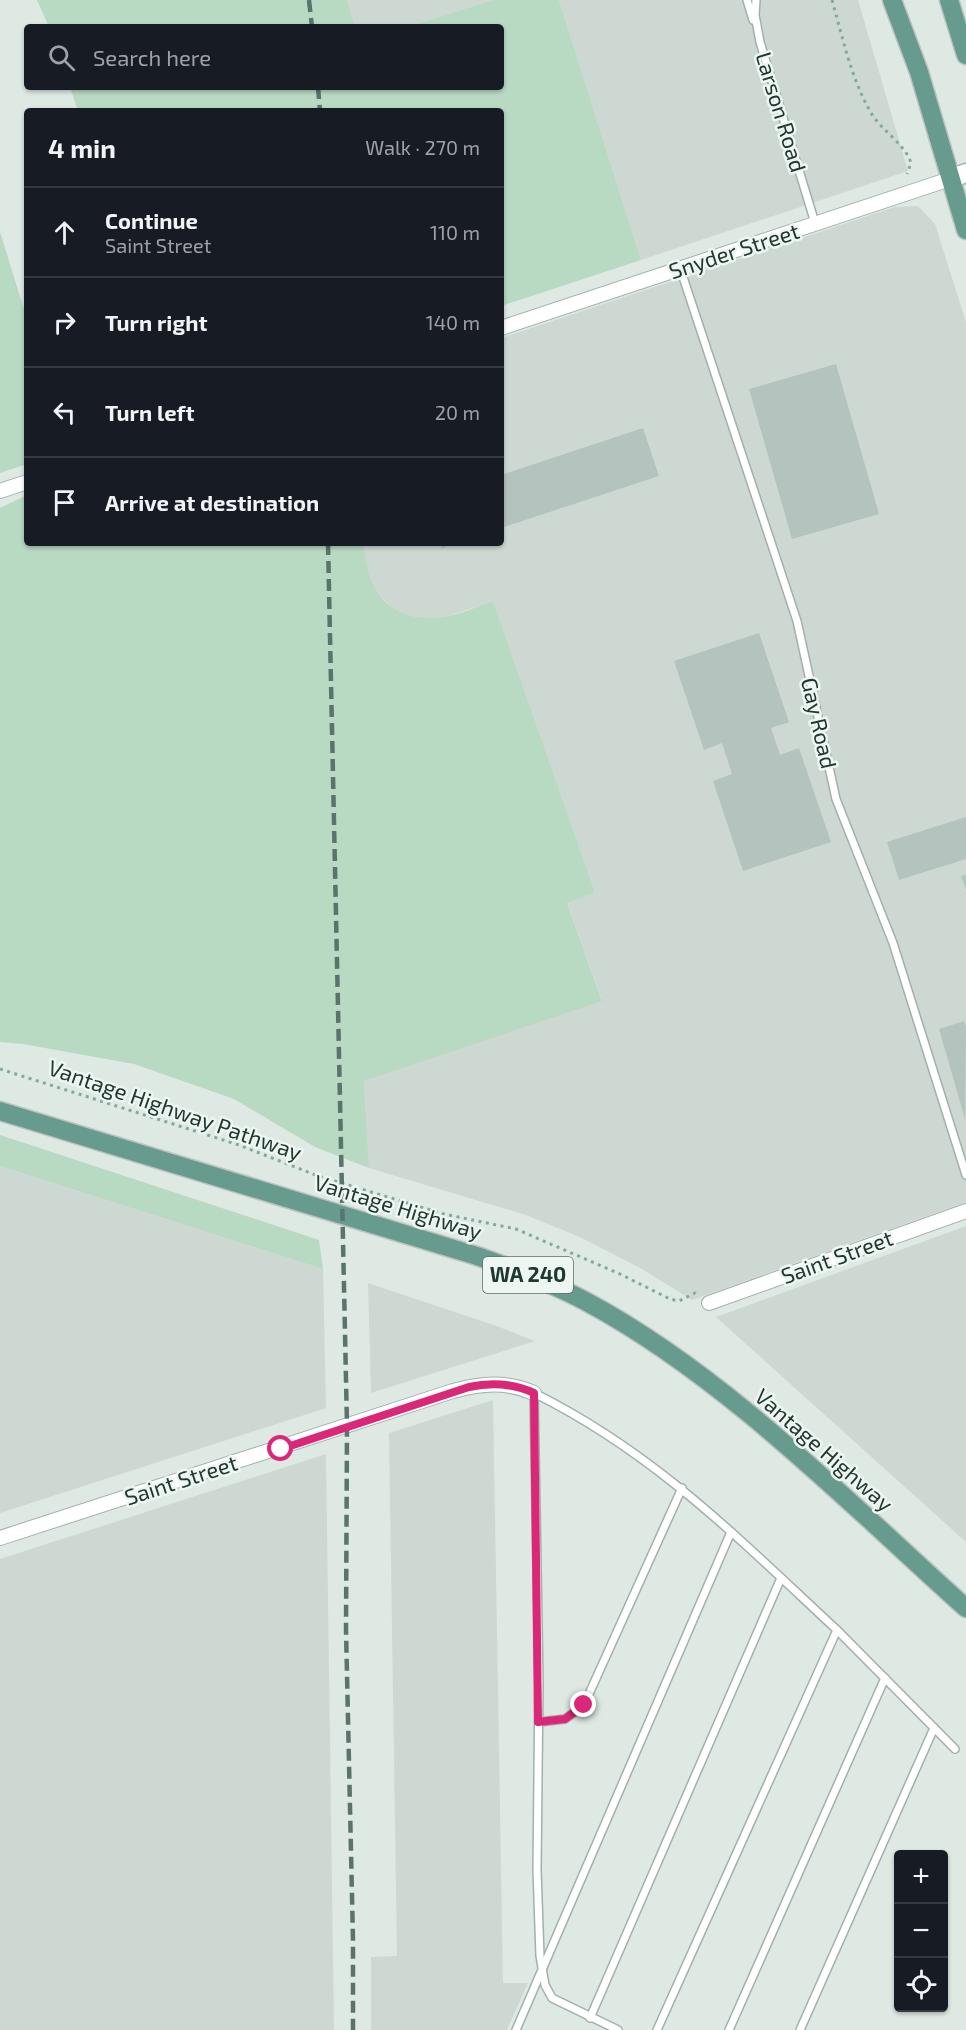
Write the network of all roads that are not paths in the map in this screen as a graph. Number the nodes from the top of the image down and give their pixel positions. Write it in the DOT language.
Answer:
graph roads {
  1 [pos="747,0"];
  2 [pos="756,0"];
  3 [pos="892,0"];
  4 [pos="949,0"];
  5 [pos="760,42"];
  6 [pos="966,55"];
  7 [pos="958,176"];
  8 [pos="815,224"];
  9 [pos="966,230"];
  10 [pos="681,268"];
  11 [pos="504,327"];
  12 [pos="24,483"];
  13 [pos="0,491"];
  14 [pos="0,1111"];
  15 [pos="966,1174"];
  16 [pos="966,1211"];
  17 [pos="709,1303"];
  18 [pos="534,1393"];
  19 [pos="682,1488"];
  20 [pos="731,1532"];
  21 [pos="0,1538"];
  22 [pos="781,1578"];
  23 [pos="966,1608"];
  24 [pos="837,1630"];
  25 [pos="885,1678"];
  26 [pos="538,1722"];
  27 [pos="934,1728"];
  28 [pos="955,1749"];
  29 [pos="542,1970"];
  30 [pos="590,2018"];
  31 [pos="516,2030"];
  32 [pos="618,2030"];
  33 [pos="657,2030"];
  34 [pos="729,2030"];
  35 [pos="800,2030"];
  1 -- 5 [label="lane"];
  2 -- 5 [label="lane, Larson Road"];
  3 -- 7 [label="main road"];
  4 -- 6 [label="main road"];
  5 -- 8 [label="lane, Larson Road"];
  7 -- 8 [label="street, Snyder Street"];
  7 -- 9 [label="main road"];
  8 -- 10 [label="street, Snyder Street"];
  10 -- 11 [label="street, Snyder Street"];
  10 -- 15 [label="lane, Gay Road"];
  12 -- 13 [label="street"];
  14 -- 23 [label="main road, Vantage Highway / WA 240"];
  16 -- 17 [label="street, Saint Street"];
  18 -- 19 [label="lane"];
  18 -- 21 [label="street, Saint Street"];
  18 -- 26 [label="lane"];
  19 -- 20 [label="lane"];
  19 -- 26 [label="lane"];
  20 -- 22 [label="lane"];
  20 -- 29 [label="lane"];
  22 -- 24 [label="lane"];
  22 -- 30 [label="lane"];
  24 -- 25 [label="lane"];
  24 -- 33 [label="lane"];
  25 -- 27 [label="lane"];
  25 -- 34 [label="lane"];
  26 -- 29 [label="lane"];
  27 -- 28 [label="lane"];
  27 -- 35 [label="lane"];
  29 -- 30 [label="lane"];
  29 -- 31 [label="lane"];
  30 -- 32 [label="lane"];
}
